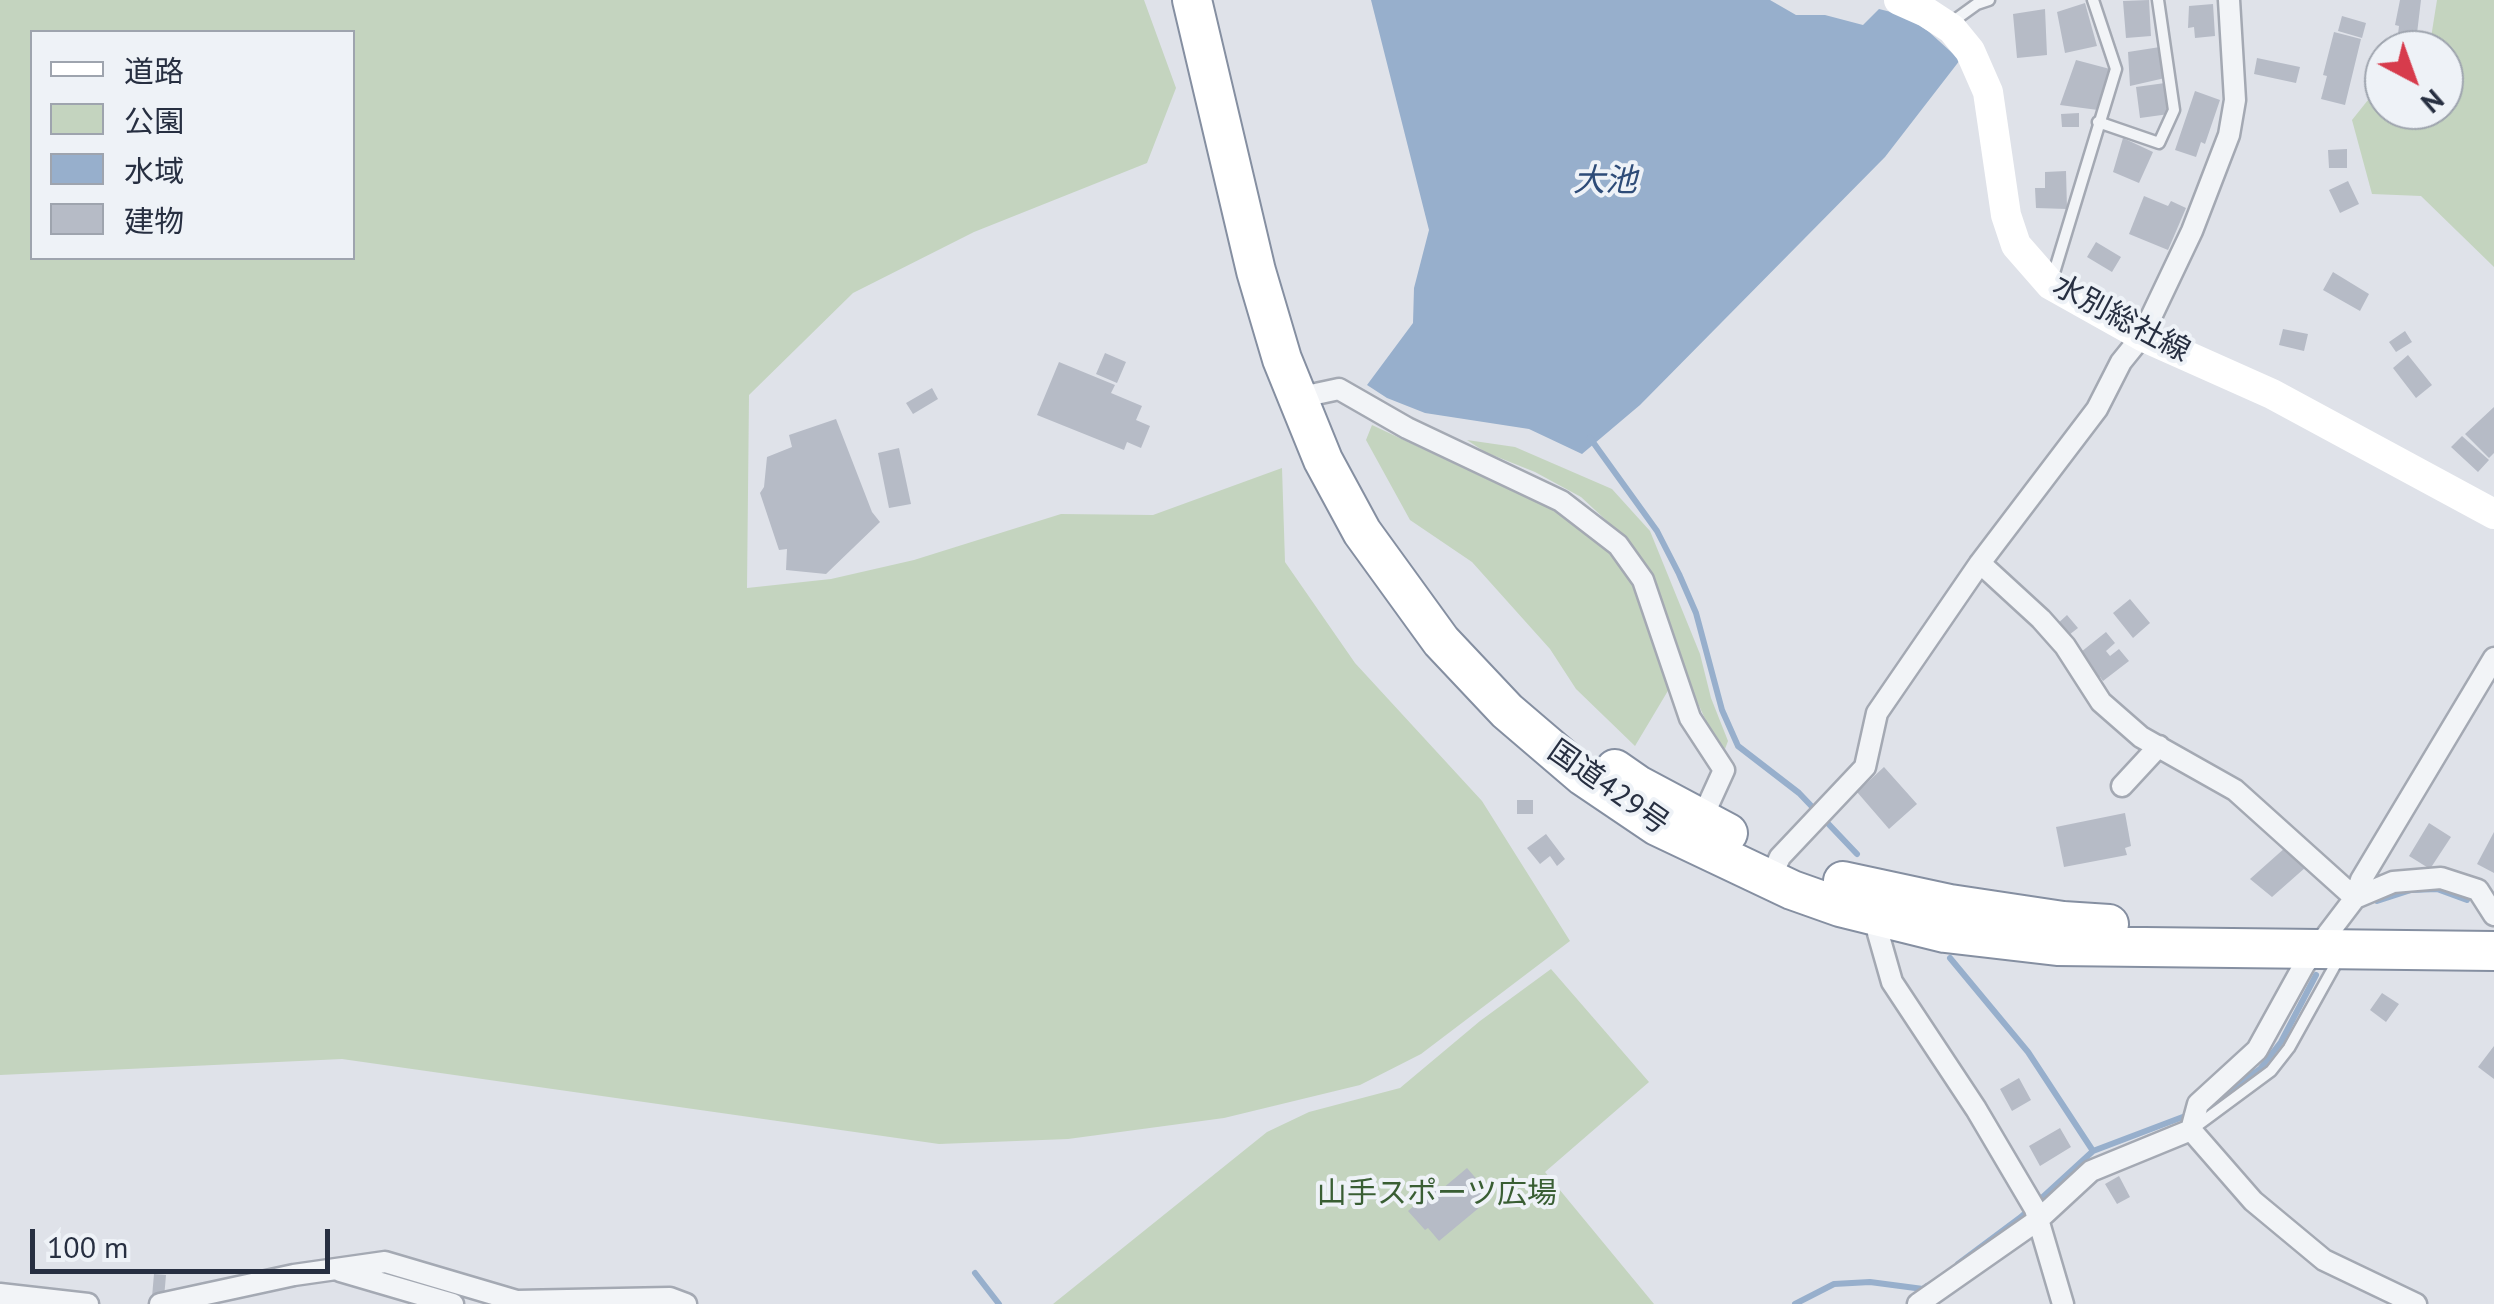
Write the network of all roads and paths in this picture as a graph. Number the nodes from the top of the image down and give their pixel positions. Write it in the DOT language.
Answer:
graph roads {
  1 [pos="1192,0"];
  2 [pos="1215,0"];
  3 [pos="1899,0"];
  4 [pos="1989,0"];
  5 [pos="2093,0"];
  6 [pos="2158,0"];
  7 [pos="2228,0"];
  8 [pos="1948,26"];
  9 [pos="2098,122"];
  10 [pos="2050,285"];
  11 [pos="2142,336"];
  12 [pos="1308,395"];
  13 [pos="2494,514"];
  14 [pos="1980,563"];
  15 [pos="2494,658"];
  16 [pos="2159,746"];
  17 [pos="2122,786"];
  18 [pos="1696,831"];
  19 [pos="1775,868"];
  20 [pos="1881,905"];
  21 [pos="2494,915"];
  22 [pos="2494,929"];
  23 [pos="2337,931"];
  24 [pos="2494,952"];
  25 [pos="2194,1118"];
  26 [pos="2034,1208"];
  27 [pos="336,1270"];
  28 [pos="0,1294"];
  29 [pos="88,1304"];
  30 [pos="160,1304"];
  31 [pos="453,1304"];
  32 [pos="686,1304"];
  33 [pos="1918,1304"];
  34 [pos="2063,1304"];
  35 [pos="2416,1304"];
  1 -- 12 [label="highway, 国道429号"];
  2 -- 12 [label="highway, 国道429号"];
  3 -- 8 [label="main road, 水別総社線"];
  4 -- 8 [label="lane"];
  5 -- 9 [label="lane"];
  6 -- 9 [label="lane"];
  7 -- 11 [label="street"];
  8 -- 10 [label="main road, 水別総社線"];
  9 -- 10 [label="lane"];
  10 -- 11 [label="main road, 水別総社線"];
  11 -- 13 [label="main road, 水別総社線"];
  11 -- 14 [label="street"];
  12 -- 18 [label="highway, 国道429号"];
  12 -- 18 [label="street"];
  14 -- 16 [label="street"];
  14 -- 19 [label="street"];
  15 -- 23 [label="street"];
  16 -- 17 [label="street"];
  16 -- 23 [label="street"];
  18 -- 19 [label="highway, 国道429号"];
  19 -- 20 [label="highway, 国道429号"];
  20 -- 23 [label="highway, 国道429号"];
  20 -- 26 [label="street"];
  21 -- 23 [label="street"];
  22 -- 23 [label="highway, 国道429号"];
  23 -- 24 [label="highway, 国道429号"];
  23 -- 25 [label="street"];
  23 -- 25 [label="lane"];
  25 -- 26 [label="street"];
  25 -- 35 [label="street"];
  26 -- 33 [label="street"];
  26 -- 34 [label="street"];
  27 -- 30 [label="street"];
  27 -- 31 [label="street"];
  27 -- 32 [label="street"];
  28 -- 29 [label="street"];
}
